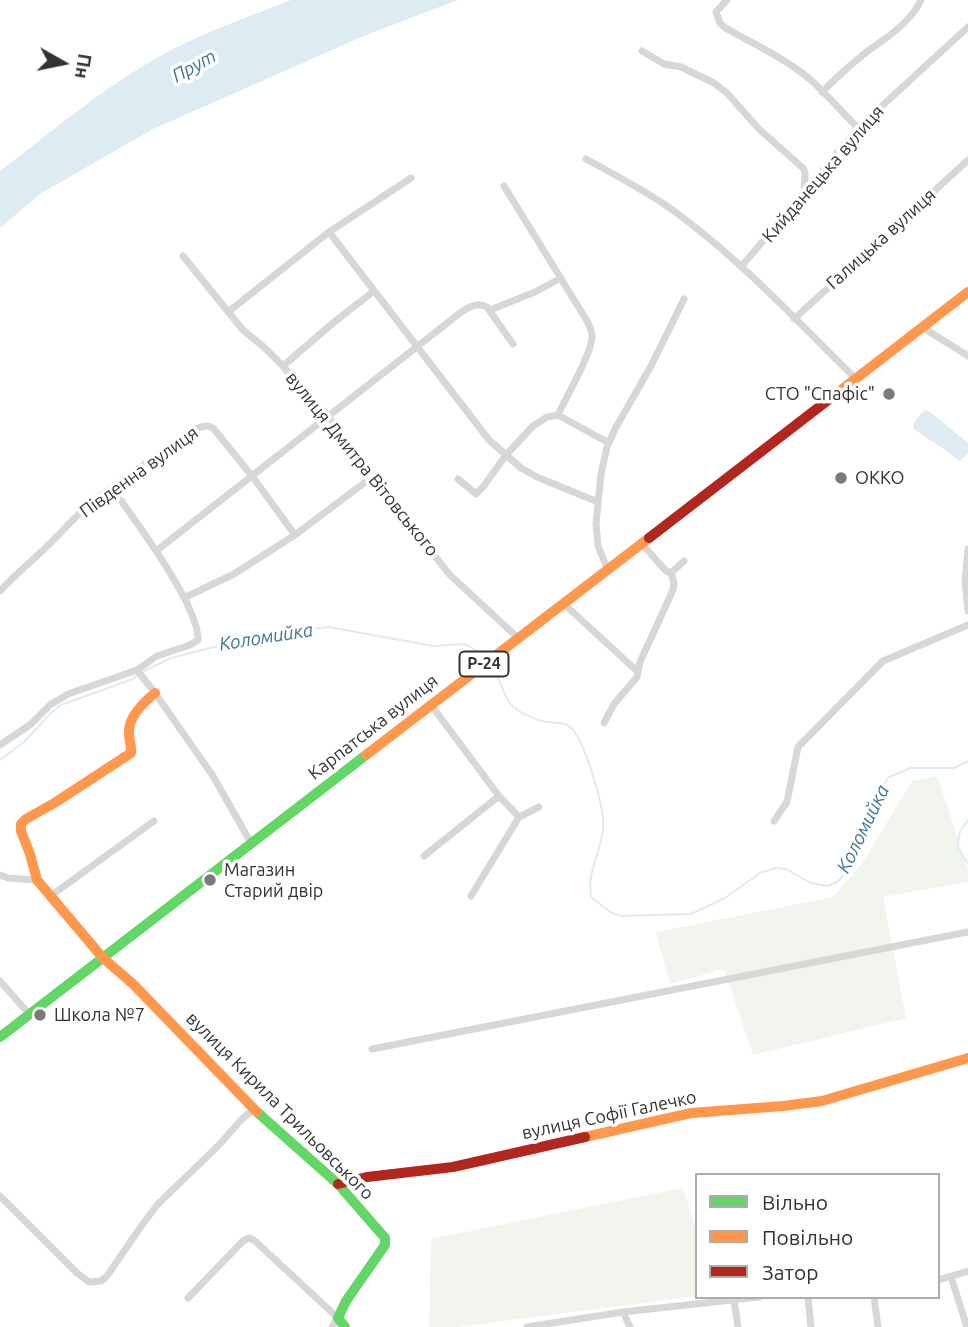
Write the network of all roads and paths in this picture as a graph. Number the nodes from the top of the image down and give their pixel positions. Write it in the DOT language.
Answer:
graph roads {
  1 [pos="727,0"];
  2 [pos="921,0"];
  3 [pos="968,27"];
  4 [pos="642,51"];
  5 [pos="821,92"];
  6 [pos="858,128"];
  7 [pos="586,159"];
  8 [pos="968,160"];
  9 [pos="411,178"];
  10 [pos="504,186"];
  11 [pos="804,194"];
  12 [pos="329,232"];
  13 [pos="183,256"];
  14 [pos="741,267"];
  15 [pos="561,278"];
  16 [pos="374,290"];
  17 [pos="968,292"];
  18 [pos="684,299"];
  19 [pos="490,310"];
  20 [pos="228,312"];
  21 [pos="794,318"];
  22 [pos="922,327"];
  23 [pos="513,344"];
  24 [pos="417,347"];
  25 [pos="968,355"];
  26 [pos="283,366"];
  27 [pos="855,378"];
  28 [pos="558,415"];
  29 [pos="328,416"];
  30 [pos="609,443"];
  31 [pos="506,455"];
  32 [pos="252,476"];
  33 [pos="372,477"];
  34 [pos="458,479"];
  35 [pos="112,488"];
  36 [pos="598,502"];
  37 [pos="295,535"];
  38 [pos="640,543"];
  39 [pos="968,549"];
  40 [pos="156,551"];
  41 [pos="684,561"];
  42 [pos="607,568"];
  43 [pos="671,573"];
  44 [pos="0,591"];
  45 [pos="184,598"];
  46 [pos="563,603"];
  47 [pos="968,611"];
  48 [pos="968,625"];
  49 [pos="517,637"];
  50 [pos="638,672"];
  51 [pos="139,673"];
  52 [pos="155,693"];
  53 [pos="432,705"];
  54 [pos="604,723"];
  55 [pos="0,745"];
  56 [pos="499,796"];
  57 [pos="539,807"];
  58 [pos="519,817"];
  59 [pos="154,821"];
  60 [pos="774,821"];
  61 [pos="251,843"];
  62 [pos="424,856"];
  63 [pos="0,876"];
  64 [pos="37,880"];
  65 [pos="52,895"];
  66 [pos="471,897"];
  67 [pos="968,932"];
  68 [pos="103,958"];
  69 [pos="0,981"];
  70 [pos="29,1014"];
  71 [pos="0,1037"];
  72 [pos="372,1049"];
  73 [pos="968,1058"];
  74 [pos="254,1109"];
  75 [pos="338,1184"];
  76 [pos="0,1196"];
  77 [pos="968,1271"];
  78 [pos="951,1277"];
  79 [pos="940,1280"];
  80 [pos="188,1298"];
  81 [pos="742,1299"];
  82 [pos="808,1299"];
  83 [pos="874,1299"];
  84 [pos="734,1300"];
  85 [pos="623,1312"];
  86 [pos="338,1324"];
  87 [pos="527,1327"];
  88 [pos="630,1327"];
  89 [pos="738,1327"];
  90 [pos="811,1327"];
  91 [pos="878,1327"];
  92 [pos="967,1327"];
  1 -- 5 [label="street"];
  2 -- 5 [label="street"];
  3 -- 6 [label="street, Кийданецька вулиця"];
  4 -- 11 [label="street"];
  5 -- 6 [label="street"];
  6 -- 11 [label="street, Кийданецька вулиця"];
  7 -- 14 [label="street"];
  8 -- 21 [label="street, Галицька вулиця"];
  9 -- 12 [label="street"];
  10 -- 15 [label="street"];
  11 -- 14 [label="street, Кийданецька вулиця"];
  12 -- 16 [label="street"];
  12 -- 20 [label="street"];
  13 -- 20 [label="street, вулиця Дмитра Вітовського"];
  14 -- 21 [label="street"];
  15 -- 19 [label="street"];
  15 -- 28 [label="street"];
  16 -- 24 [label="street"];
  16 -- 26 [label="street"];
  17 -- 22 [label="street, Карпатська вулиця / Р-24"];
  18 -- 30 [label="street"];
  19 -- 23 [label="street"];
  19 -- 24 [label="street"];
  20 -- 26 [label="street, вулиця Дмитра Вітовського"];
  21 -- 27 [label="street"];
  22 -- 25 [label="street"];
  22 -- 27 [label="street, Карпатська вулиця / Р-24"];
  24 -- 29 [label="street"];
  24 -- 31 [label="street"];
  26 -- 29 [label="street, вулиця Дмитра Вітовського"];
  27 -- 38 [label="street, Карпатська вулиця / Р-24"];
  28 -- 30 [label="street"];
  28 -- 31 [label="street"];
  29 -- 32 [label="street"];
  29 -- 33 [label="street, вулиця Дмитра Вітовського"];
  30 -- 36 [label="street"];
  31 -- 34 [label="street"];
  31 -- 36 [label="street"];
  32 -- 35 [label="street, Південна вулиця"];
  32 -- 37 [label="street, Південна вулиця"];
  32 -- 40 [label="street"];
  33 -- 37 [label="street"];
  33 -- 49 [label="street, вулиця Дмитра Вітовського"];
  35 -- 40 [label="street"];
  35 -- 44 [label="street, Південна вулиця"];
  36 -- 42 [label="street"];
  37 -- 45 [label="street"];
  38 -- 42 [label="street, Карпатська вулиця / Р-24"];
  38 -- 43 [label="street"];
  39 -- 47 [label="street"];
  40 -- 45 [label="street"];
  41 -- 43 [label="street"];
  42 -- 46 [label="street, Карпатська вулиця / Р-24"];
  43 -- 50 [label="street"];
  45 -- 51 [label="street"];
  46 -- 49 [label="street, Карпатська вулиця / Р-24"];
  46 -- 50 [label="street"];
  48 -- 60 [label="street"];
  49 -- 53 [label="street, Карпатська вулиця / Р-24"];
  50 -- 54 [label="street"];
  51 -- 52 [label="street"];
  51 -- 55 [label="street"];
  52 -- 61 [label="street"];
  52 -- 64 [label="street"];
  53 -- 56 [label="street"];
  53 -- 61 [label="street, Карпатська вулиця / Р-24"];
  56 -- 58 [label="street"];
  56 -- 62 [label="street"];
  57 -- 58 [label="street"];
  58 -- 66 [label="street"];
  59 -- 65 [label="street"];
  61 -- 68 [label="street, Карпатська вулиця / Р-24"];
  63 -- 64 [label="street"];
  64 -- 65 [label="street, вулиця Кирила Трильовського"];
  65 -- 68 [label="street, вулиця Кирила Трильовського"];
  67 -- 72 [label="street"];
  68 -- 70 [label="street, Карпатська вулиця / Р-24"];
  68 -- 74 [label="street, вулиця Кирила Трильовського"];
  69 -- 70 [label="street"];
  70 -- 71 [label="street, Карпатська вулиця / Р-24"];
  73 -- 75 [label="street, вулиця Софії Галечко"];
  74 -- 75 [label="street, вулиця Кирила Трильовського"];
  74 -- 76 [label="street"];
  75 -- 86 [label="street, вулиця Кирила Трильовського"];
  77 -- 78 [label="street"];
  78 -- 79 [label="street"];
  78 -- 92 [label="street"];
  80 -- 86 [label="street"];
  81 -- 84 [label="street"];
  82 -- 90 [label="street"];
  83 -- 91 [label="street"];
  84 -- 85 [label="street"];
  84 -- 89 [label="street"];
  85 -- 87 [label="street"];
  85 -- 88 [label="street"];
}
